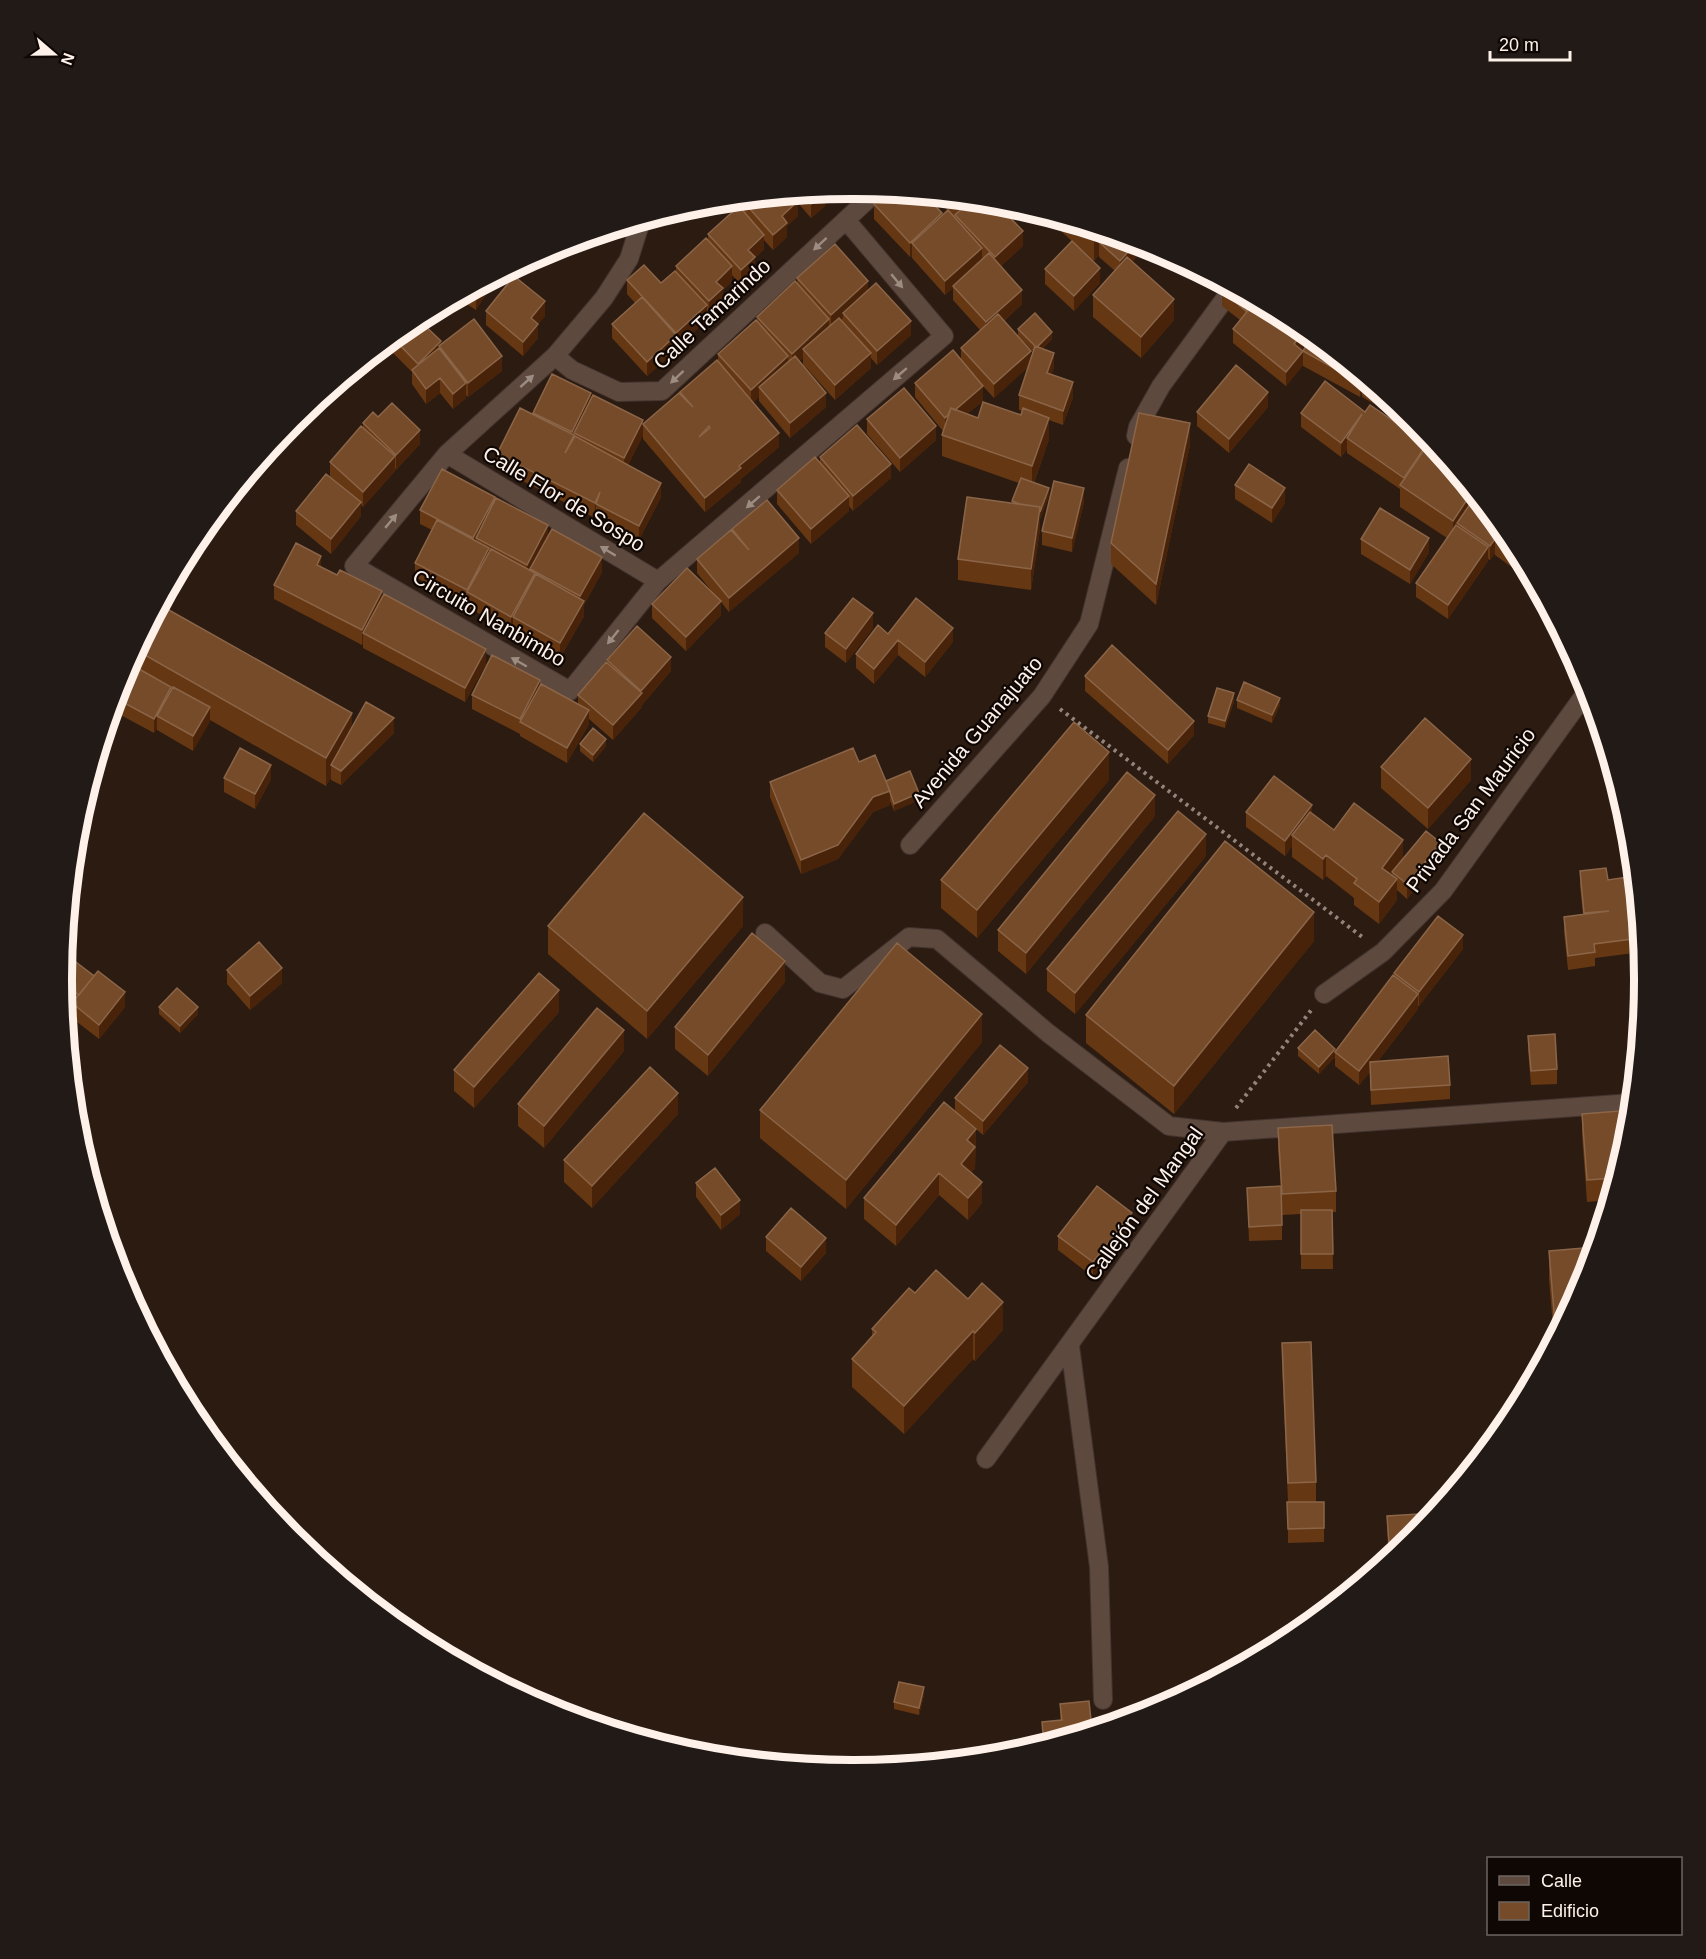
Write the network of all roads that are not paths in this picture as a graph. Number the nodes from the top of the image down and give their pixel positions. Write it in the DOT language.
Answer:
graph roads {
  1 [pos="869,199"];
  2 [pos="846,220"];
  3 [pos="639,229"];
  4 [pos="1228,295"];
  5 [pos="555,356"];
  6 [pos="447,454"];
  7 [pos="658,581"];
  8 [pos="1582,699"];
  9 [pos="910,845"];
  10 [pos="765,933"];
  11 [pos="1323,994"];
  12 [pos="1623,1104"];
  13 [pos="1223,1132"];
  14 [pos="1070,1346"];
  15 [pos="986,1459"];
  16 [pos="1102,1700"];
  1 -- 2 [label="street, Calle Tamarindo"];
  2 -- 5 [label="street, Calle Tamarindo, one-way"];
  2 -- 7 [label="street, Circuito Nanbimbo, one-way"];
  3 -- 5 [label="street, Circuito Nanbimbo"];
  4 -- 9 [label="street, Avenida Guanajuato"];
  6 -- 5 [label="street, Circuito Nanbimbo, one-way"];
  7 -- 6 [label="street, Calle Flor de Sospo, one-way"];
  7 -- 6 [label="street, Circuito Nanbimbo, one-way"];
  8 -- 11 [label="street, Privada San Mauricio"];
  10 -- 13 [label="street"];
  12 -- 13 [label="street, Callejón del Mangal"];
  13 -- 14 [label="street, Callejón del Mangal"];
  14 -- 15 [label="street, Callejón del Mangal"];
  14 -- 16 [label="street"];
}
